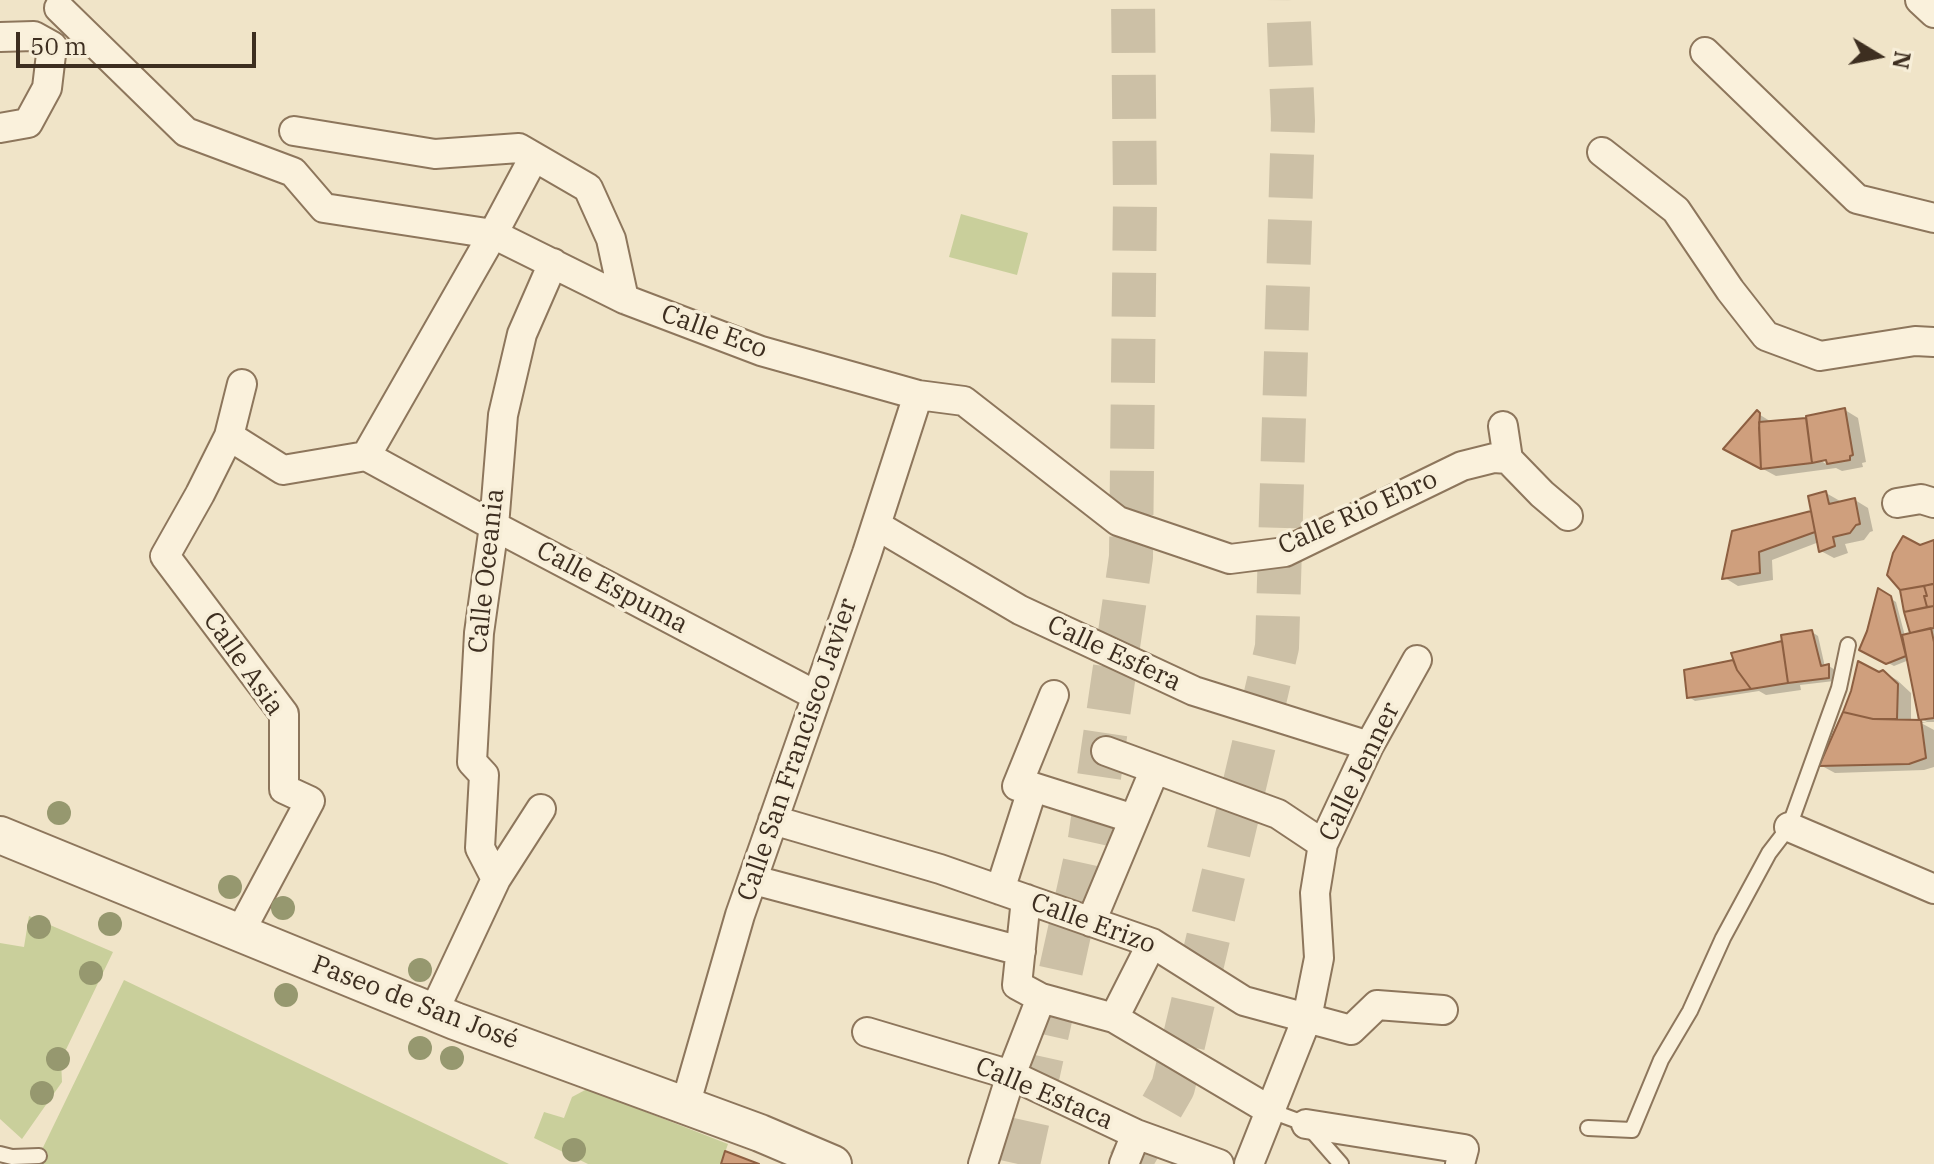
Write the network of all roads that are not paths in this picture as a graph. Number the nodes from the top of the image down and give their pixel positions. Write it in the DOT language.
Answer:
graph roads {
  1 [pos="1920,0"];
  2 [pos="59,8"];
  3 [pos="1934,13"];
  4 [pos="0,37"];
  5 [pos="1705,52"];
  6 [pos="0,128"];
  7 [pos="294,131"];
  8 [pos="1602,152"];
  9 [pos="534,157"];
  10 [pos="1934,218"];
  11 [pos="493,234"];
  12 [pos="553,263"];
  13 [pos="624,299"];
  14 [pos="1934,342"];
  15 [pos="242,384"];
  16 [pos="918,395"];
  17 [pos="1503,426"];
  18 [pos="229,436"];
  19 [pos="366,456"];
  20 [pos="1508,459"];
  21 [pos="1897,503"];
  22 [pos="1934,503"];
  23 [pos="1568,516"];
  24 [pos="876,525"];
  25 [pos="494,526"];
  26 [pos="1848,645"];
  27 [pos="1417,660"];
  28 [pos="1054,695"];
  29 [pos="817,696"];
  30 [pos="1369,746"];
  31 [pos="1106,751"];
  32 [pos="1155,769"];
  33 [pos="1033,787"];
  34 [pos="541,809"];
  35 [pos="1134,819"];
  36 [pos="773,820"];
  37 [pos="1789,827"];
  38 [pos="0,835"];
  39 [pos="1323,844"];
  40 [pos="496,879"];
  41 [pos="754,880"];
  42 [pos="1934,889"];
  43 [pos="1013,894"];
  44 [pos="1091,922"];
  45 [pos="239,934"];
  46 [pos="1152,943"];
  47 [pos="1021,951"];
  48 [pos="1041,998"];
  49 [pos="1443,1010"];
  50 [pos="434,1011"];
  51 [pos="1114,1018"];
  52 [pos="1307,1018"];
  53 [pos="867,1032"];
  54 [pos="1011,1075"];
  55 [pos="685,1106"];
  56 [pos="1271,1111"];
  57 [pos="1306,1124"];
  58 [pos="1588,1128"];
  59 [pos="1136,1134"];
  60 [pos="0,1154"];
  61 [pos="39,1156"];
  62 [pos="833,1164"];
  63 [pos="983,1164"];
  64 [pos="1124,1164"];
  65 [pos="1219,1164"];
  66 [pos="1249,1164"];
  67 [pos="1341,1164"];
  68 [pos="1460,1164"];
  1 -- 3 [label="street"];
  2 -- 11 [label="street, Calle Eco"];
  4 -- 6 [label="street"];
  5 -- 10 [label="street"];
  7 -- 9 [label="street"];
  8 -- 14 [label="street"];
  9 -- 11 [label="street"];
  9 -- 13 [label="street"];
  11 -- 12 [label="street, Calle Eco"];
  11 -- 19 [label="street"];
  12 -- 13 [label="street, Calle Eco"];
  12 -- 25 [label="street, Calle Oceania"];
  13 -- 16 [label="street, Calle Eco"];
  15 -- 18 [label="street, Calle Asia"];
  16 -- 20 [label="street, Calle Rio Ebro"];
  16 -- 24 [label="street, Calle San Francisco Javier"];
  17 -- 20 [label="street"];
  18 -- 19 [label="street"];
  18 -- 45 [label="street, Calle Asia"];
  19 -- 25 [label="street, Calle Espuma"];
  20 -- 23 [label="street"];
  21 -- 22 [label="street"];
  24 -- 29 [label="street, Calle San Francisco Javier"];
  24 -- 30 [label="street, Calle Esfera"];
  25 -- 29 [label="street, Calle Espuma"];
  25 -- 40 [label="street, Calle Oceania"];
  26 -- 37 [label="lane"];
  27 -- 30 [label="street, Calle Jenner"];
  28 -- 33 [label="street"];
  29 -- 36 [label="street, Calle San Francisco Javier"];
  30 -- 39 [label="street, Calle Jenner"];
  31 -- 32 [label="street"];
  32 -- 35 [label="street"];
  32 -- 39 [label="street"];
  33 -- 35 [label="street"];
  33 -- 43 [label="street"];
  34 -- 40 [label="street"];
  35 -- 44 [label="street"];
  36 -- 41 [label="street, Calle San Francisco Javier"];
  36 -- 43 [label="street, Calle Erizo"];
  37 -- 42 [label="street"];
  37 -- 58 [label="lane"];
  38 -- 45 [label="street, Paseo de San José"];
  39 -- 52 [label="street, Calle Jenner"];
  40 -- 50 [label="street"];
  41 -- 47 [label="street"];
  41 -- 55 [label="street, Calle San Francisco Javier"];
  43 -- 44 [label="street, Calle Erizo"];
  43 -- 47 [label="street"];
  44 -- 46 [label="street, Calle Erizo"];
  45 -- 50 [label="street, Paseo de San José"];
  46 -- 51 [label="street"];
  46 -- 52 [label="street, Calle Erizo"];
  47 -- 48 [label="street"];
  48 -- 51 [label="street"];
  48 -- 54 [label="street"];
  49 -- 52 [label="street, Calle Erizo"];
  50 -- 55 [label="street, Paseo de San José"];
  51 -- 56 [label="street"];
  52 -- 56 [label="street, Calle Jenner"];
  53 -- 54 [label="street, Calle Estaca"];
  54 -- 59 [label="street, Calle Estaca"];
  54 -- 63 [label="street"];
  55 -- 62 [label="street, Paseo de San José"];
  56 -- 57 [label="lane"];
  56 -- 66 [label="street, Calle Jenner"];
  57 -- 67 [label="lane"];
  57 -- 68 [label="street"];
  59 -- 64 [label="street"];
  59 -- 65 [label="street, Calle Estaca"];
  60 -- 61 [label="lane"];
}
